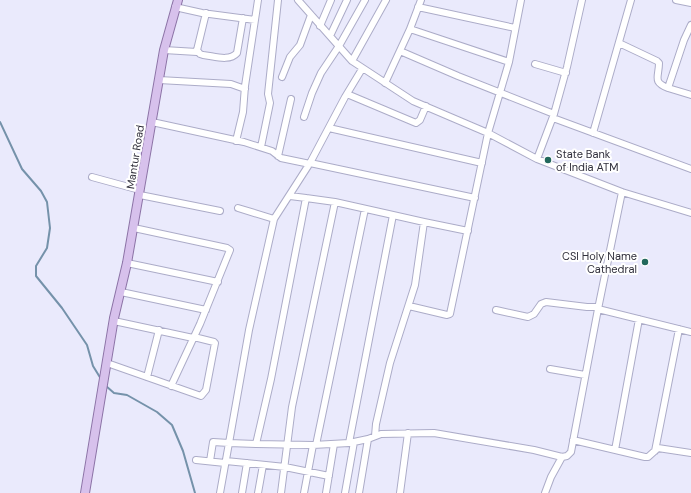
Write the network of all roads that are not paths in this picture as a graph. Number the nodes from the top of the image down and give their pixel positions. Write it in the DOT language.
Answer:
graph roads {
  1 [pos="258,0"];
  2 [pos="278,0"];
  3 [pos="331,0"];
  4 [pos="347,0"];
  5 [pos="366,0"];
  6 [pos="386,0"];
  7 [pos="421,0"];
  8 [pos="521,0"];
  9 [pos="582,0"];
  10 [pos="631,0"];
  11 [pos="676,0"];
  12 [pos="299,1"];
  13 [pos="175,2"];
  14 [pos="691,3"];
  15 [pos="418,7"];
  16 [pos="206,13"];
  17 [pos="311,15"];
  18 [pos="243,18"];
  19 [pos="255,20"];
  20 [pos="691,25"];
  21 [pos="320,26"];
  22 [pos="515,28"];
  23 [pos="410,29"];
  24 [pos="330,36"];
  25 [pos="619,43"];
  26 [pos="339,46"];
  27 [pos="164,50"];
  28 [pos="400,51"];
  29 [pos="198,52"];
  30 [pos="352,61"];
  31 [pos="509,62"];
  32 [pos="535,64"];
  33 [pos="362,68"];
  34 [pos="566,73"];
  35 [pos="282,77"];
  36 [pos="158,80"];
  37 [pos="385,83"];
  38 [pos="668,88"];
  39 [pos="244,89"];
  40 [pos="500,93"];
  41 [pos="347,94"];
  42 [pos="691,95"];
  43 [pos="291,98"];
  44 [pos="426,106"];
  45 [pos="553,116"];
  46 [pos="304,117"];
  47 [pos="152,122"];
  48 [pos="329,128"];
  49 [pos="488,133"];
  50 [pos="593,133"];
  51 [pos="236,141"];
  52 [pos="261,147"];
  53 [pos="278,156"];
  54 [pos="537,158"];
  55 [pos="482,163"];
  56 [pos="310,164"];
  57 [pos="691,169"];
  58 [pos="92,177"];
  59 [pos="138,192"];
  60 [pos="622,192"];
  61 [pos="290,196"];
  62 [pos="306,198"];
  63 [pos="475,198"];
  64 [pos="335,202"];
  65 [pos="238,208"];
  66 [pos="365,208"];
  67 [pos="220,211"];
  68 [pos="691,214"];
  69 [pos="394,215"];
  70 [pos="274,219"];
  71 [pos="424,222"];
  72 [pos="134,228"];
  73 [pos="468,231"];
  74 [pos="127,263"];
  75 [pos="218,282"];
  76 [pos="121,292"];
  77 [pos="408,306"];
  78 [pos="598,308"];
  79 [pos="206,310"];
  80 [pos="496,310"];
  81 [pos="114,319"];
  82 [pos="638,319"];
  83 [pos="679,329"];
  84 [pos="159,330"];
  85 [pos="691,332"];
  86 [pos="193,338"];
  87 [pos="106,367"];
  88 [pos="550,369"];
  89 [pos="585,375"];
  90 [pos="147,377"];
  91 [pos="171,386"];
  92 [pos="408,433"];
  93 [pos="375,436"];
  94 [pos="368,439"];
  95 [pos="573,440"];
  96 [pos="351,442"];
  97 [pos="229,443"];
  98 [pos="256,444"];
  99 [pos="334,444"];
  100 [pos="288,445"];
  101 [pos="314,445"];
  102 [pos="615,450"];
  103 [pos="655,450"];
  104 [pos="691,453"];
  105 [pos="562,457"];
  106 [pos="196,460"];
  107 [pos="210,461"];
  108 [pos="225,462"];
  109 [pos="247,463"];
  110 [pos="263,465"];
  111 [pos="285,467"];
  112 [pos="308,472"];
  113 [pos="329,476"];
  114 [pos="85,493"];
  115 [pos="220,493"];
  116 [pos="242,493"];
  117 [pos="258,493"];
  118 [pos="281,493"];
  119 [pos="304,493"];
  120 [pos="326,493"];
  121 [pos="345,493"];
  122 [pos="359,493"];
  123 [pos="400,493"];
  124 [pos="546,493"];
  1 -- 19 [label="street"];
  2 -- 52 [label="street"];
  3 -- 21 [label="street"];
  4 -- 24 [label="street"];
  5 -- 26 [label="street"];
  6 -- 30 [label="street"];
  7 -- 15 [label="street"];
  8 -- 22 [label="street"];
  9 -- 34 [label="street"];
  10 -- 25 [label="street"];
  11 -- 14 [label="street"];
  12 -- 17 [label="street"];
  13 -- 16 [label="street"];
  13 -- 27 [label="main road, Mantur Road"];
  13 -- 59 [label="main road, Mantur Road"];
  15 -- 22 [label="street"];
  15 -- 23 [label="street"];
  16 -- 18 [label="street"];
  16 -- 29 [label="street"];
  17 -- 21 [label="street"];
  17 -- 35 [label="street"];
  18 -- 19 [label="street"];
  18 -- 29 [label="street"];
  19 -- 39 [label="street"];
  20 -- 38 [label="street"];
  21 -- 24 [label="street"];
  22 -- 31 [label="street"];
  23 -- 28 [label="street"];
  23 -- 31 [label="street"];
  24 -- 26 [label="street"];
  25 -- 38 [label="street"];
  25 -- 50 [label="street"];
  26 -- 30 [label="street"];
  26 -- 46 [label="street"];
  27 -- 29 [label="street"];
  27 -- 36 [label="main road, Mantur Road"];
  28 -- 37 [label="street"];
  28 -- 40 [label="street"];
  30 -- 33 [label="street"];
  31 -- 40 [label="street"];
  32 -- 34 [label="street"];
  33 -- 37 [label="street"];
  33 -- 41 [label="street"];
  34 -- 45 [label="street"];
  36 -- 39 [label="street"];
  36 -- 47 [label="main road, Mantur Road"];
  37 -- 44 [label="street"];
  38 -- 42 [label="street"];
  39 -- 51 [label="street"];
  40 -- 45 [label="street"];
  40 -- 49 [label="street"];
  41 -- 44 [label="street"];
  41 -- 48 [label="street"];
  43 -- 53 [label="street"];
  44 -- 49 [label="street"];
  45 -- 50 [label="street"];
  45 -- 54 [label="street"];
  47 -- 51 [label="street"];
  47 -- 59 [label="main road, Mantur Road"];
  48 -- 55 [label="street"];
  48 -- 56 [label="street"];
  49 -- 54 [label="street"];
  49 -- 55 [label="street"];
  50 -- 57 [label="street"];
  51 -- 52 [label="street"];
  52 -- 53 [label="street"];
  53 -- 56 [label="street"];
  54 -- 60 [label="street"];
  55 -- 63 [label="street"];
  56 -- 61 [label="street"];
  56 -- 63 [label="street"];
  58 -- 59 [label="street"];
  59 -- 67 [label="street"];
  59 -- 72 [label="main road, Mantur Road"];
  59 -- 81 [label="main road, Mantur Road"];
  60 -- 68 [label="street"];
  60 -- 78 [label="street"];
  61 -- 62 [label="street"];
  61 -- 70 [label="street"];
  62 -- 64 [label="street"];
  62 -- 98 [label="street"];
  63 -- 73 [label="street"];
  64 -- 66 [label="street"];
  64 -- 100 [label="street"];
  65 -- 70 [label="street"];
  66 -- 69 [label="street"];
  66 -- 101 [label="street"];
  69 -- 71 [label="street"];
  69 -- 96 [label="street"];
  70 -- 97 [label="street"];
  71 -- 73 [label="street"];
  71 -- 77 [label="street"];
  72 -- 74 [label="main road, Mantur Road"];
  72 -- 75 [label="street"];
  73 -- 77 [label="street"];
  74 -- 75 [label="street"];
  74 -- 76 [label="main road, Mantur Road"];
  75 -- 79 [label="street"];
  76 -- 79 [label="street"];
  76 -- 81 [label="main road, Mantur Road"];
  77 -- 93 [label="street"];
  78 -- 80 [label="street"];
  78 -- 82 [label="street"];
  78 -- 89 [label="street"];
  79 -- 86 [label="street"];
  81 -- 84 [label="street"];
  81 -- 87 [label="main road, Mantur Road"];
  82 -- 83 [label="street"];
  82 -- 102 [label="street"];
  83 -- 85 [label="street"];
  83 -- 103 [label="street"];
  84 -- 86 [label="street"];
  84 -- 90 [label="street"];
  86 -- 91 [label="street"];
  86 -- 91 [label="street"];
  87 -- 90 [label="street"];
  87 -- 114 [label="main road, Mantur Road"];
  88 -- 89 [label="street"];
  89 -- 95 [label="street"];
  90 -- 91 [label="street"];
  92 -- 93 [label="street"];
  92 -- 105 [label="street"];
  92 -- 123 [label="street"];
  93 -- 94 [label="street"];
  94 -- 96 [label="street"];
  94 -- 122 [label="street"];
  95 -- 102 [label="street"];
  95 -- 105 [label="street"];
  96 -- 99 [label="street"];
  96 -- 121 [label="street"];
  97 -- 98 [label="street"];
  97 -- 107 [label="street"];
  97 -- 108 [label="street"];
  98 -- 100 [label="street"];
  99 -- 101 [label="street"];
  99 -- 113 [label="street"];
  100 -- 101 [label="street"];
  100 -- 111 [label="street"];
  101 -- 112 [label="street"];
  102 -- 103 [label="street"];
  103 -- 104 [label="street"];
  105 -- 124 [label="street"];
  106 -- 107 [label="street"];
  107 -- 108 [label="street"];
  108 -- 109 [label="street"];
  108 -- 115 [label="street"];
  109 -- 110 [label="street"];
  109 -- 116 [label="street"];
  110 -- 111 [label="street"];
  110 -- 117 [label="street"];
  111 -- 112 [label="street"];
  111 -- 118 [label="street"];
  112 -- 113 [label="street"];
  112 -- 119 [label="street"];
  113 -- 120 [label="street"];
}
